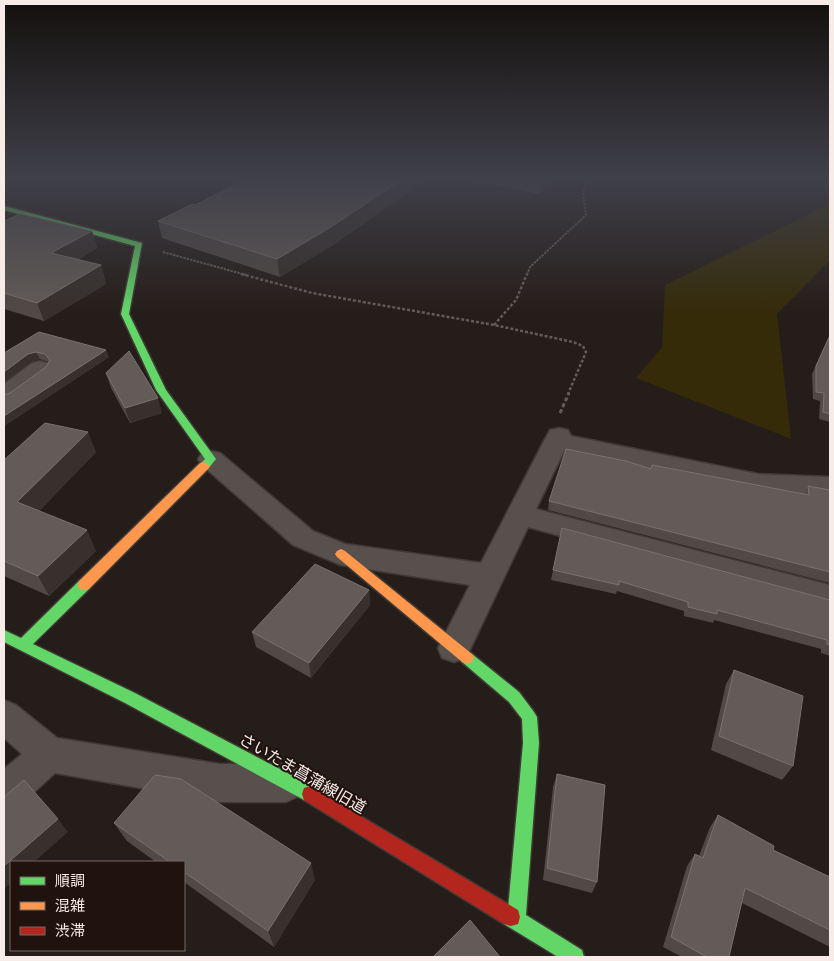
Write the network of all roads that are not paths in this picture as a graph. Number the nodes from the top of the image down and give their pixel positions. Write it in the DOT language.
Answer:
graph roads {
  1 [pos="62,224"];
  2 [pos="40,368"];
  3 [pos="4,394"];
  4 [pos="211,459"];
  5 [pos="830,486"];
  6 [pos="520,515"];
  7 [pos="341,554"];
  8 [pos="489,576"];
  9 [pos="830,597"];
  10 [pos="4,636"];
  11 [pos="23,645"];
  12 [pos="454,648"];
  13 [pos="4,716"];
  14 [pos="49,754"];
  15 [pos="292,783"];
  16 [pos="4,794"];
  17 [pos="516,919"];
  18 [pos="575,957"];
  1 -- 4 [label="street"];
  2 -- 3 [label="street"];
  4 -- 7 [label="street"];
  4 -- 11 [label="street"];
  5 -- 6 [label="street"];
  6 -- 8 [label="street"];
  6 -- 9 [label="street"];
  7 -- 8 [label="street"];
  7 -- 12 [label="street"];
  8 -- 12 [label="street"];
  10 -- 11 [label="street, さいたま菖蒲線旧道"];
  11 -- 15 [label="street, さいたま菖蒲線旧道"];
  12 -- 17 [label="street"];
  13 -- 14 [label="street"];
  14 -- 15 [label="street"];
  14 -- 16 [label="street"];
  15 -- 17 [label="street, さいたま菖蒲線旧道"];
  17 -- 18 [label="street, さいたま菖蒲線旧道"];
}
